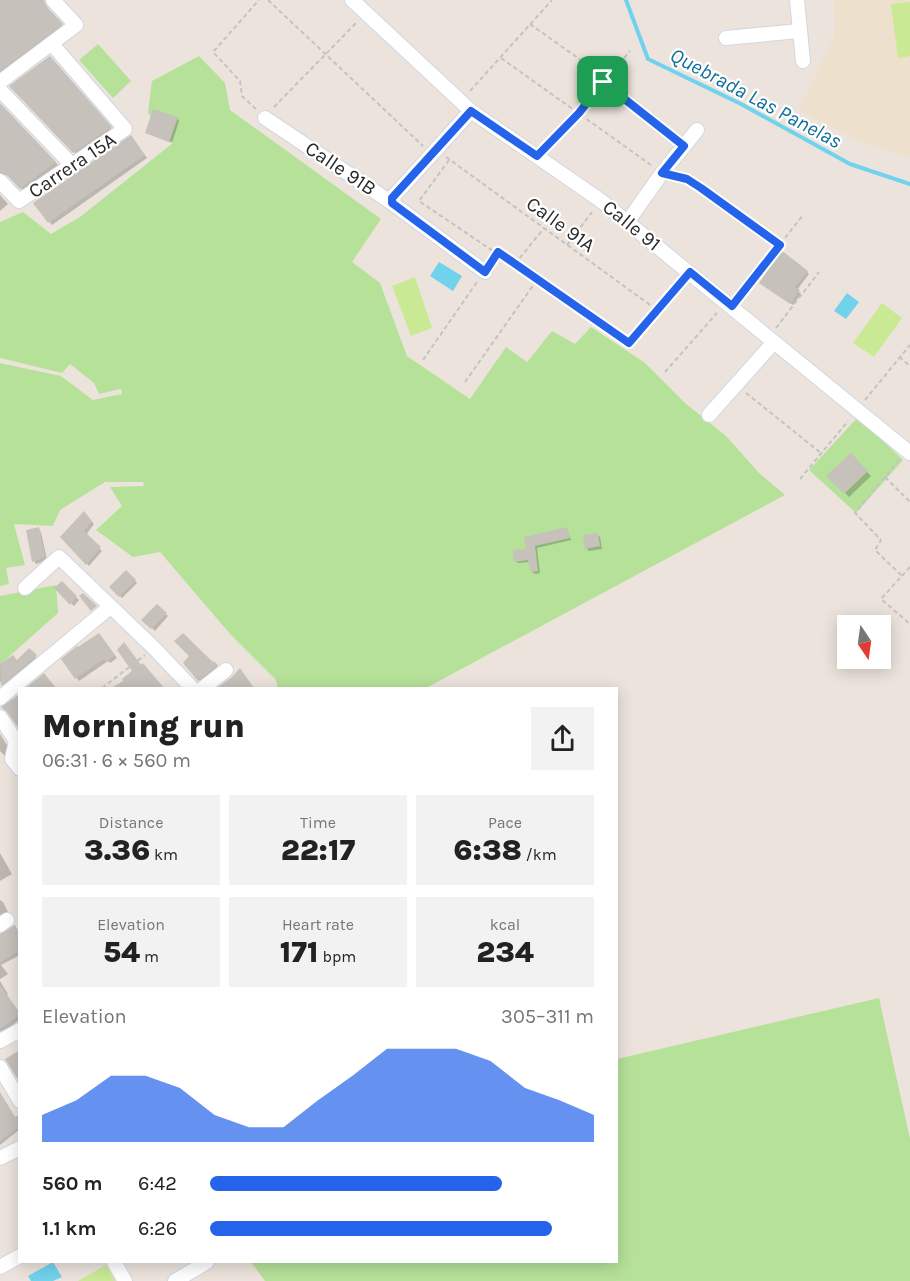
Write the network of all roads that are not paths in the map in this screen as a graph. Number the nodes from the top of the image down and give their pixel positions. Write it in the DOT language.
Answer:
graph roads {
  1 [pos="53,0"];
  2 [pos="352,0"];
  3 [pos="797,0"];
  4 [pos="799,31"];
  5 [pos="726,38"];
  6 [pos="52,45"];
  7 [pos="803,61"];
  8 [pos="0,82"];
  9 [pos="0,90"];
  10 [pos="471,111"];
  11 [pos="265,118"];
  12 [pos="697,130"];
  13 [pos="72,165"];
  14 [pos="0,181"];
  15 [pos="392,203"];
  16 [pos="628,221"];
  17 [pos="485,272"];
  18 [pos="771,339"];
  19 [pos="709,416"];
  20 [pos="908,452"];
  21 [pos="25,588"];
  22 [pos="110,607"];
  23 [pos="226,670"];
  24 [pos="191,687"];
  25 [pos="204,687"];
  26 [pos="0,698"];
  27 [pos="0,717"];
  28 [pos="18,766"];
  29 [pos="18,1031"];
  30 [pos="0,1041"];
  31 [pos="0,1067"];
  32 [pos="18,1098"];
  33 [pos="18,1149"];
  34 [pos="0,1158"];
  35 [pos="18,1257"];
  36 [pos="115,1263"];
  37 [pos="205,1263"];
  38 [pos="0,1267"];
  39 [pos="125,1281"];
  40 [pos="175,1281"];
  1 -- 6 [label="street"];
  2 -- 10 [label="street, Calle 91"];
  3 -- 4 [label="street"];
  4 -- 5 [label="street"];
  4 -- 7 [label="street"];
  6 -- 8 [label="street"];
  6 -- 13 [label="street, Carrera 15A"];
  9 -- 13 [label="street"];
  10 -- 15 [label="street"];
  10 -- 16 [label="street, Calle 91"];
  11 -- 15 [label="street, Calle 91B"];
  12 -- 16 [label="street"];
  13 -- 14 [label="street, Carrera 15A"];
  15 -- 17 [label="street, Calle 91B"];
  16 -- 18 [label="street, Calle 91"];
  18 -- 19 [label="street"];
  18 -- 20 [label="street, Calle 91"];
  21 -- 22 [label="street"];
  22 -- 24 [label="street"];
  22 -- 26 [label="street"];
  23 -- 25 [label="street"];
  27 -- 28 [label="street"];
  29 -- 30 [label="street"];
  31 -- 32 [label="street"];
  33 -- 34 [label="street"];
  35 -- 38 [label="street"];
  36 -- 39 [label="street"];
  37 -- 40 [label="street"];
}
